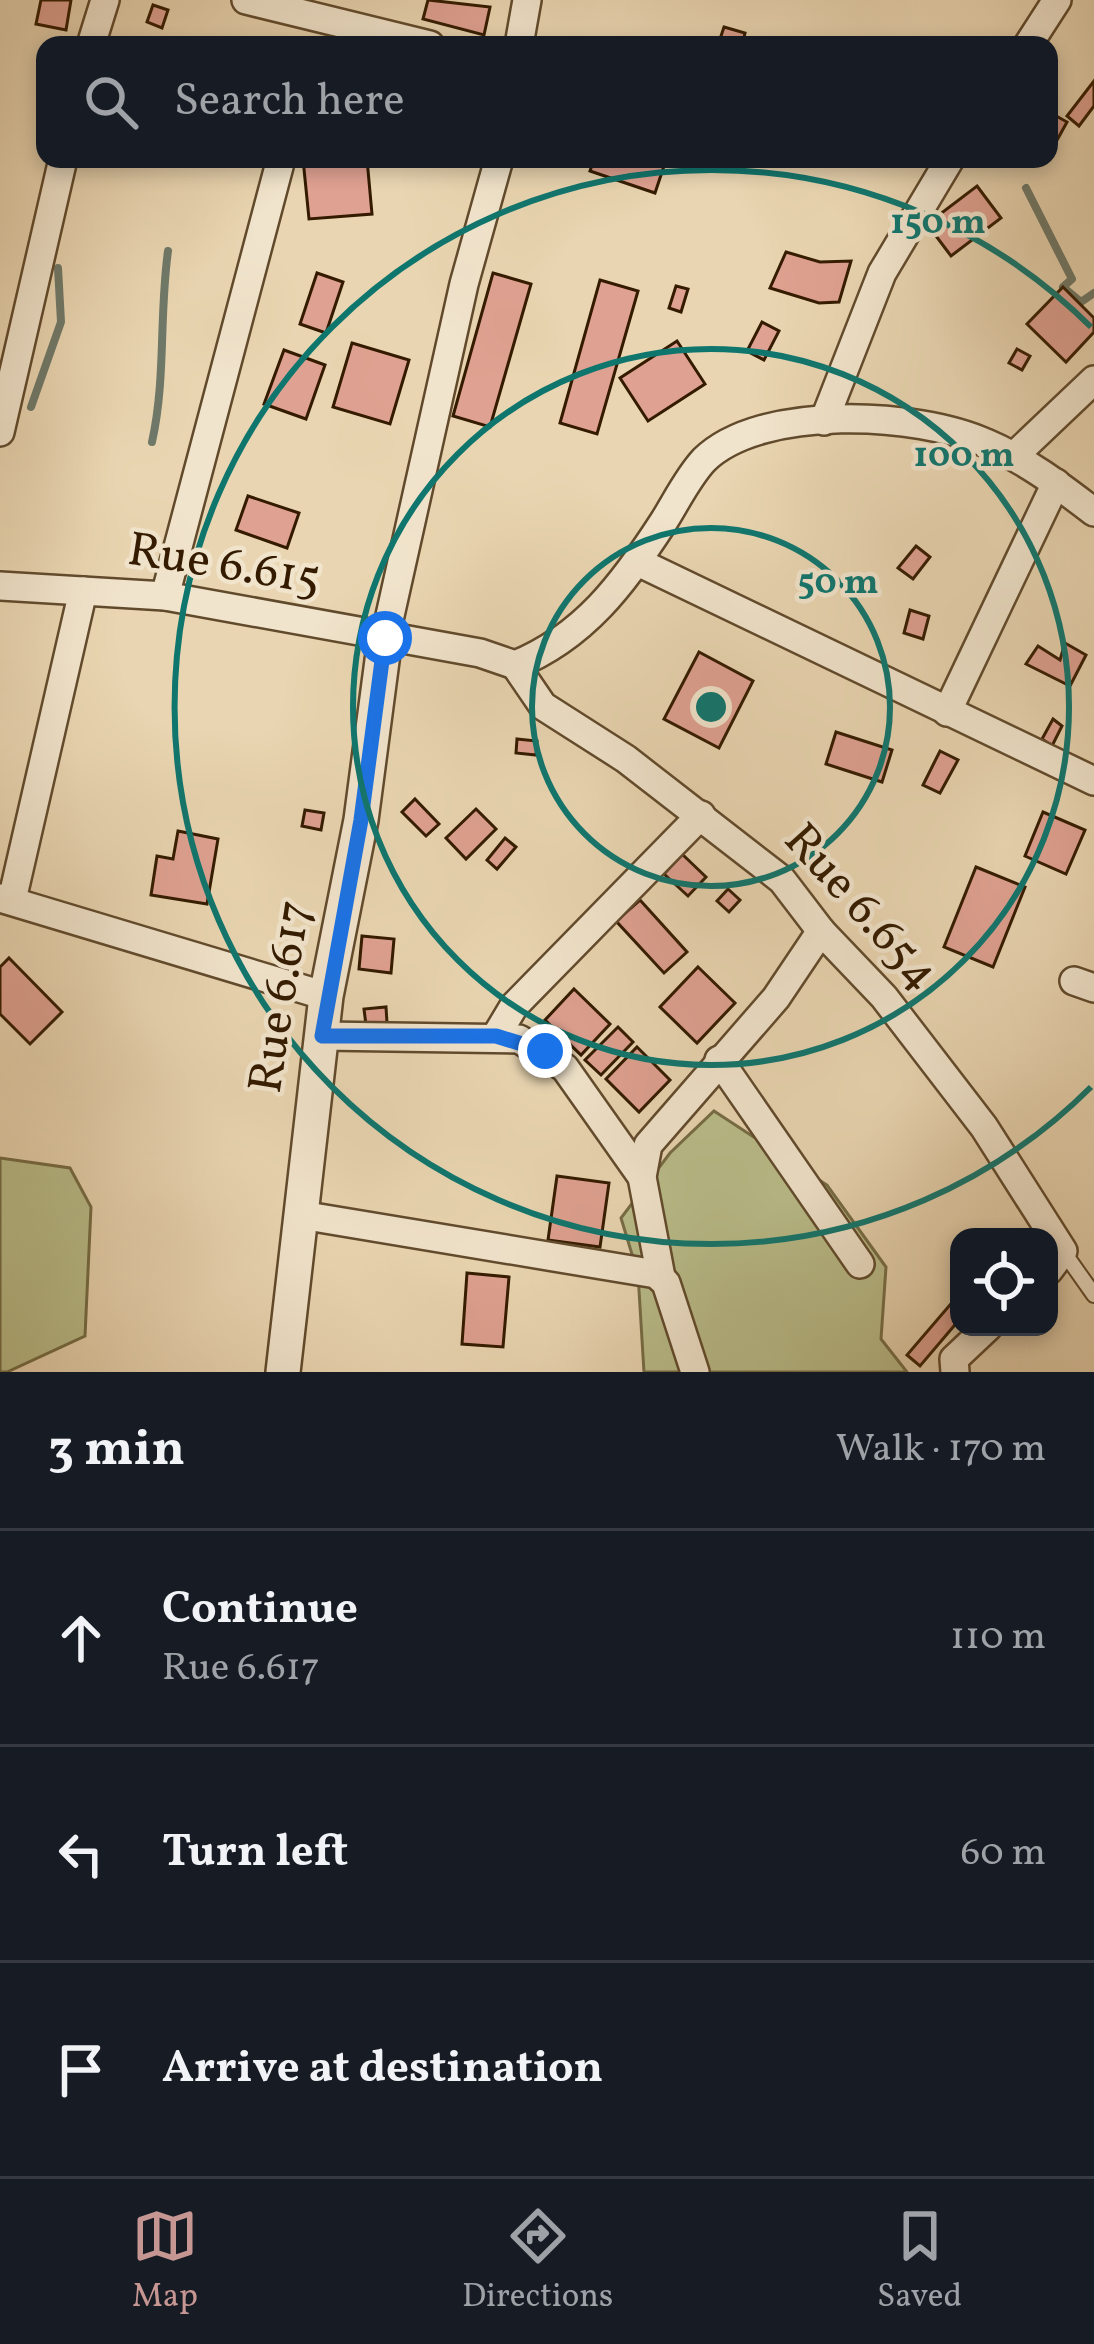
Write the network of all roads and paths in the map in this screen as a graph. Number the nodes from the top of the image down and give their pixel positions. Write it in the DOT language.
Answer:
graph roads {
  1 [pos="105,0"];
  2 [pos="246,0"];
  3 [pos="527,0"];
  4 [pos="1058,0"];
  5 [pos="315,8"];
  6 [pos="94,36"];
  7 [pos="402,36"];
  8 [pos="521,36"];
  9 [pos="1034,36"];
  10 [pos="61,168"];
  11 [pos="279,168"];
  12 [pos="496,168"];
  13 [pos="945,168"];
  14 [pos="1094,380"];
  15 [pos="824,421"];
  16 [pos="0,432"];
  17 [pos="1014,457"];
  18 [pos="1056,483"];
  19 [pos="1094,512"];
  20 [pos="638,562"];
  21 [pos="0,586"];
  22 [pos="83,591"];
  23 [pos="165,596"];
  24 [pos="385,638"];
  25 [pos="515,665"];
  26 [pos="947,712"];
  27 [pos="1094,781"];
  28 [pos="701,815"];
  29 [pos="6,899"];
  30 [pos="820,931"];
  31 [pos="326,996"];
  32 [pos="322,1036"];
  33 [pos="496,1036"];
  34 [pos="719,1060"];
  35 [pos="642,1177"];
  36 [pos="301,1215"];
  37 [pos="1038,1228"];
  38 [pos="1058,1262"];
  39 [pos="860,1264"];
  40 [pos="661,1277"];
  41 [pos="1094,1295"];
  42 [pos="978,1336"];
  43 [pos="284,1372"];
  44 [pos="695,1372"];
  45 [pos="955,1372"];
  1 -- 6 [label="street"];
  2 -- 5 [label="street"];
  3 -- 8 [label="street"];
  4 -- 9 [label="street"];
  5 -- 7 [label="street"];
  10 -- 16 [label="street"];
  11 -- 23 [label="street"];
  12 -- 24 [label="street"];
  13 -- 15 [label="street"];
  14 -- 17 [label="street"];
  15 -- 17 [label="street"];
  15 -- 20 [label="street"];
  17 -- 18 [label="street"];
  18 -- 19 [label="street"];
  18 -- 26 [label="street"];
  20 -- 25 [label="street"];
  20 -- 26 [label="street"];
  21 -- 22 [label="street, Rue 6.615"];
  22 -- 23 [label="street, Rue 6.615"];
  22 -- 29 [label="street"];
  23 -- 24 [label="street, Rue 6.615"];
  24 -- 25 [label="street, Rue 6.615"];
  24 -- 31 [label="street, Rue 6.617"];
  25 -- 28 [label="street, Rue 6.654"];
  26 -- 27 [label="street"];
  28 -- 30 [label="street, Rue 6.654"];
  28 -- 33 [label="street"];
  29 -- 31 [label="street"];
  30 -- 34 [label="street"];
  30 -- 37 [label="street, Rue 6.654"];
  31 -- 32 [label="street, Rue 6.617"];
  32 -- 33 [label="street"];
  32 -- 36 [label="street, Rue 6.617"];
  33 -- 35 [label="street"];
  34 -- 35 [label="street"];
  34 -- 39 [label="street"];
  35 -- 40 [label="street"];
  36 -- 40 [label="street"];
  36 -- 43 [label="street, Rue 6.617"];
  38 -- 41 [label="lane"];
  40 -- 44 [label="street"];
  42 -- 45 [label="street"];
}
